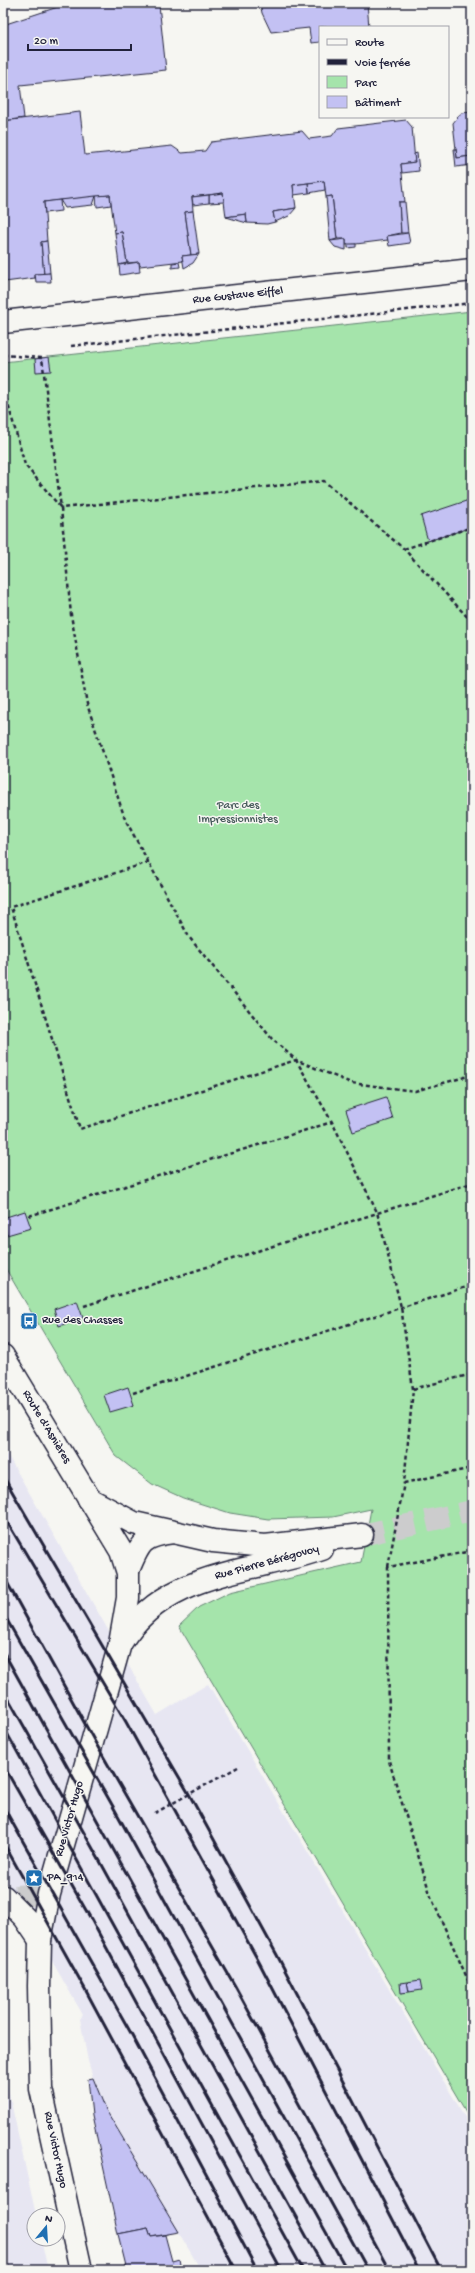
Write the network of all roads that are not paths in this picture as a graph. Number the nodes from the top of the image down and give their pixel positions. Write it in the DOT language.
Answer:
graph roads {
  1 [pos="472,270"];
  2 [pos="3,322"];
  3 [pos="3,1356"];
  4 [pos="89,1499"];
  5 [pos="173,1533"];
  6 [pos="128,1573"];
  7 [pos="128,1598"];
  8 [pos="153,1606"];
  9 [pos="120,1644"];
  10 [pos="7,1897"];
  11 [pos="40,1940"];
  12 [pos="81,2270"];
  1 -- 2 [label="street, Rue Gustave Eiffel"];
  3 -- 4 [label="street, Route d'Asnières"];
  4 -- 5 [label="street, Rue Pierre Bérégovoy"];
  4 -- 6 [label="street, Rue Victor Hugo"];
  5 -- 6 [label="lane, Rue Pierre Bérégovoy"];
  5 -- 8 [label="street, Rue Pierre Bérégovoy"];
  6 -- 7 [label="street, Rue Victor Hugo"];
  7 -- 8 [label="street"];
  7 -- 9 [label="street, Rue Victor Hugo"];
  8 -- 9 [label="street, Rue Pierre Bérégovoy"];
  9 -- 11 [label="street, Rue Victor Hugo"];
  10 -- 11 [label="street"];
  11 -- 12 [label="street, Rue Victor Hugo"];
}
